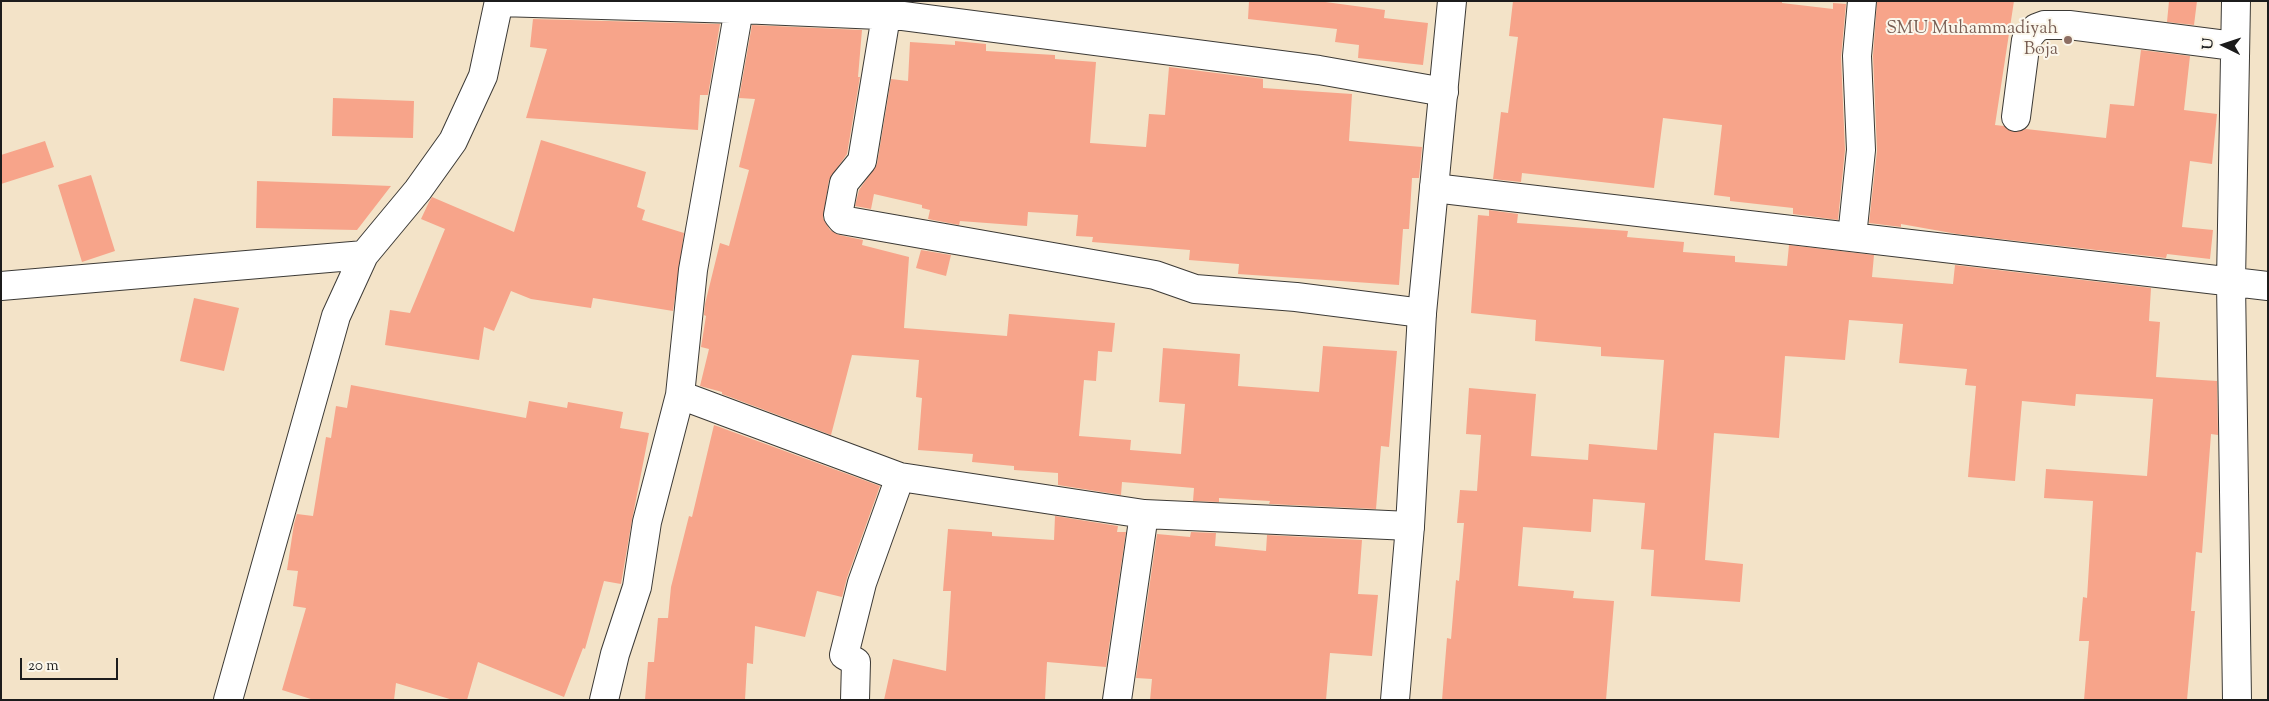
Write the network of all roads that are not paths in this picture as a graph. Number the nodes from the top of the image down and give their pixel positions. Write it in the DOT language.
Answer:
graph roads {
  1 [pos="1452,1"];
  2 [pos="1862,1"];
  3 [pos="2236,1"];
  4 [pos="499,2"];
  5 [pos="739,5"];
  6 [pos="886,16"];
  7 [pos="2234,46"];
  8 [pos="1444,92"];
  9 [pos="2016,117"];
  10 [pos="1434,188"];
  11 [pos="1852,237"];
  12 [pos="364,254"];
  13 [pos="2231,282"];
  14 [pos="1,286"];
  15 [pos="2268,286"];
  16 [pos="1422,314"];
  17 [pos="680,395"];
  18 [pos="900,477"];
  19 [pos="1144,514"];
  20 [pos="1410,526"];
  21 [pos="228,700"];
  22 [pos="604,700"];
  23 [pos="855,700"];
  24 [pos="1117,700"];
  25 [pos="1395,700"];
  26 [pos="2236,700"];
  1 -- 8 [label="street"];
  2 -- 11 [label="street"];
  3 -- 7 [label="street"];
  4 -- 5 [label="street"];
  4 -- 12 [label="street"];
  5 -- 6 [label="street"];
  5 -- 17 [label="street"];
  6 -- 8 [label="street"];
  6 -- 16 [label="street"];
  7 -- 9 [label="street"];
  7 -- 13 [label="street"];
  8 -- 10 [label="street"];
  10 -- 11 [label="street"];
  10 -- 16 [label="street"];
  11 -- 13 [label="street"];
  12 -- 14 [label="street"];
  12 -- 21 [label="street"];
  13 -- 15 [label="street"];
  13 -- 26 [label="street"];
  16 -- 20 [label="street"];
  17 -- 18 [label="street"];
  17 -- 22 [label="street"];
  18 -- 19 [label="street"];
  18 -- 23 [label="street"];
  19 -- 20 [label="street"];
  19 -- 24 [label="street"];
  20 -- 25 [label="street"];
}
